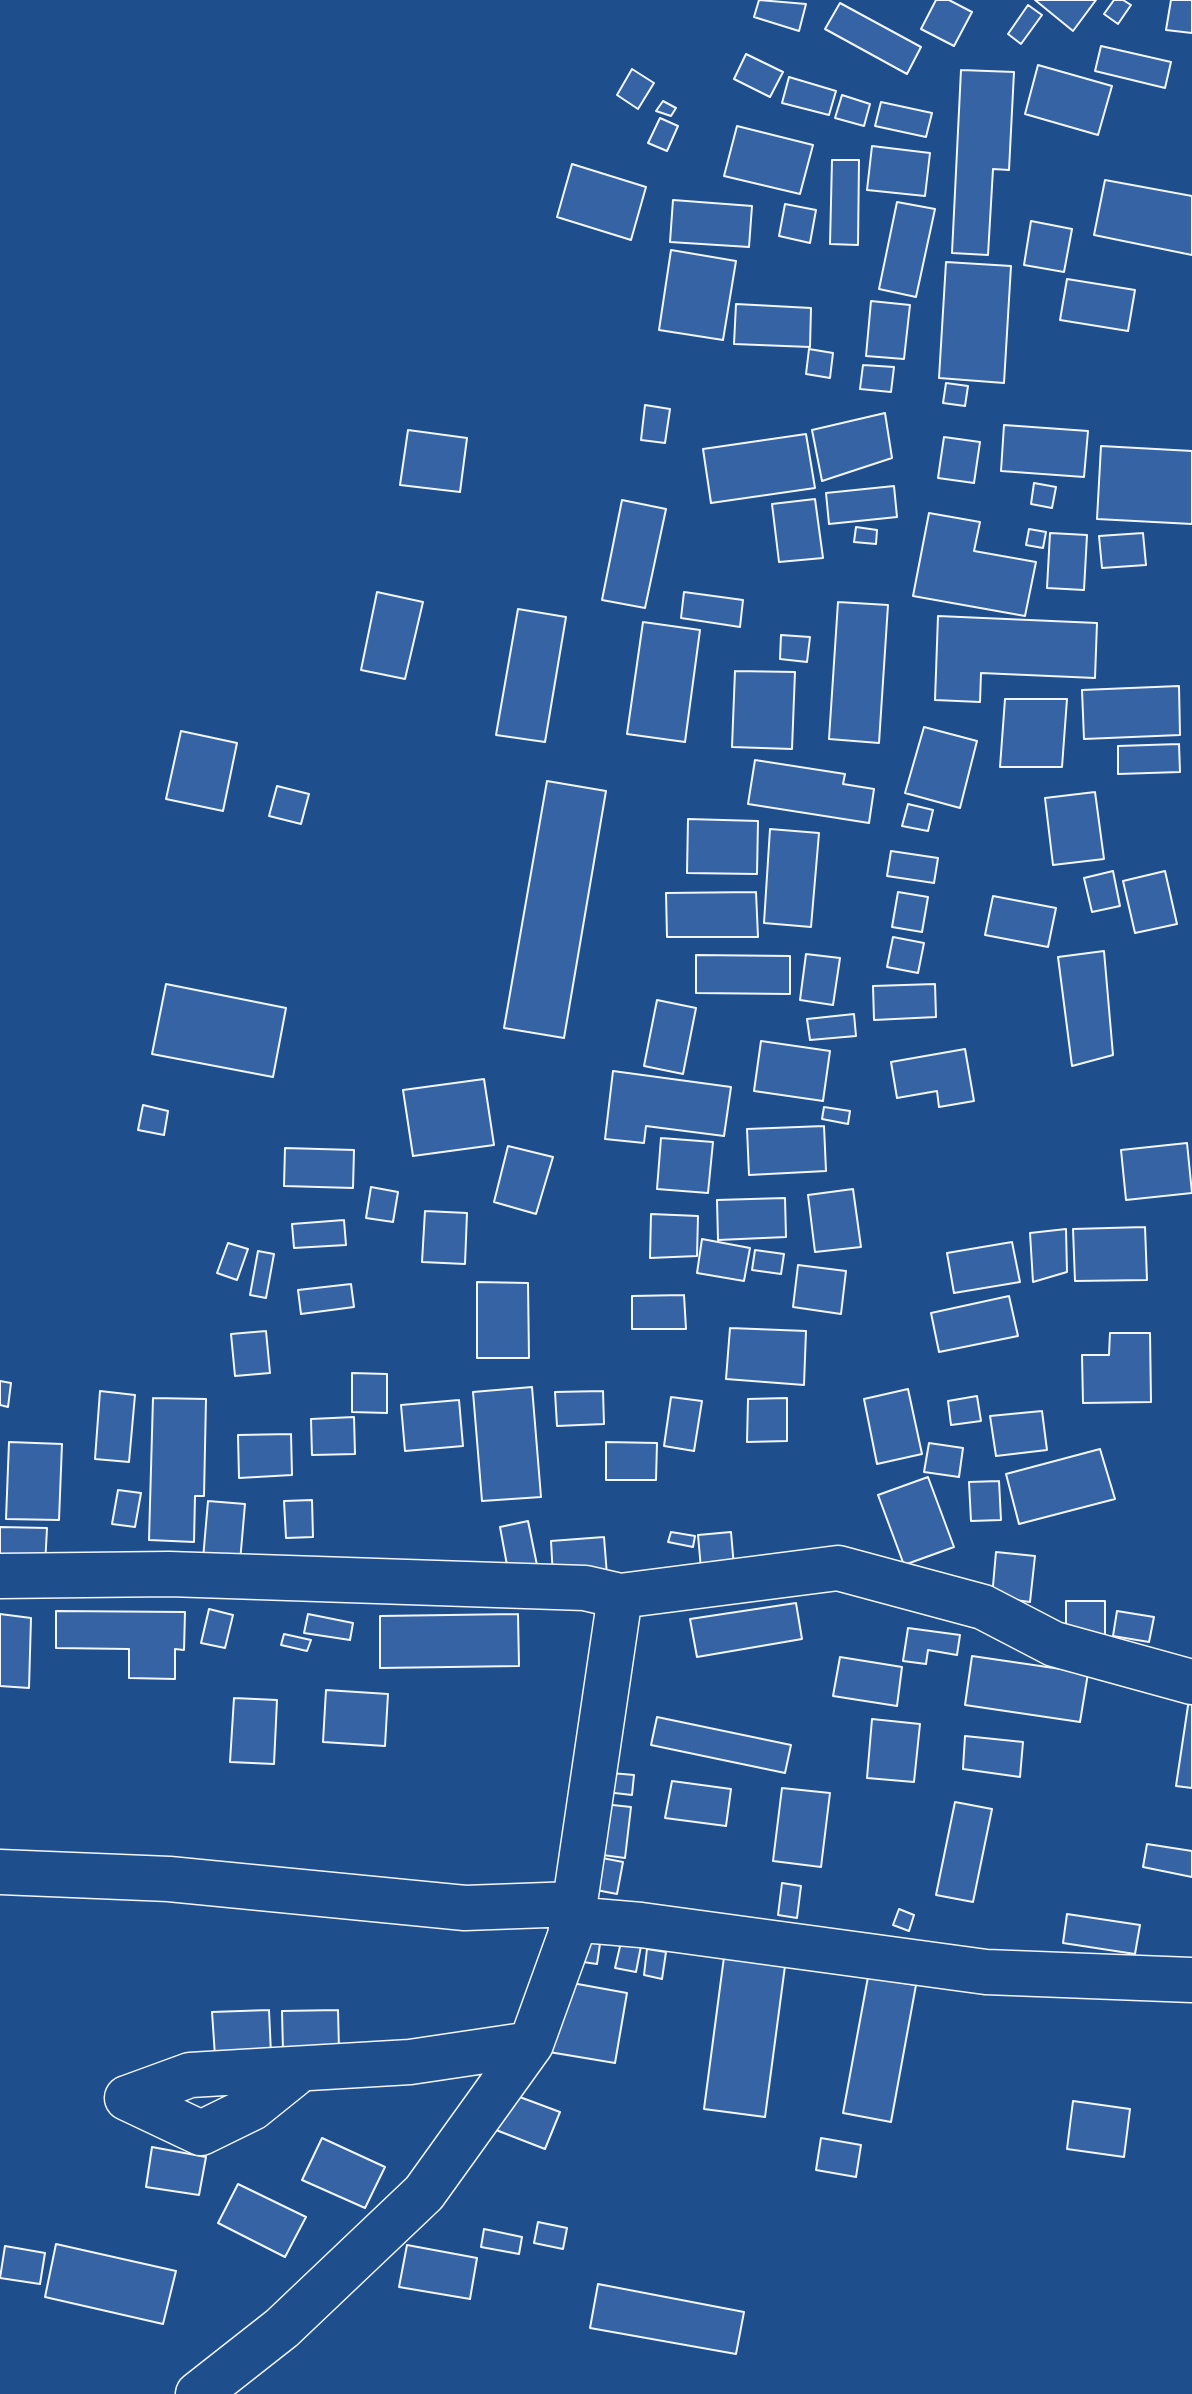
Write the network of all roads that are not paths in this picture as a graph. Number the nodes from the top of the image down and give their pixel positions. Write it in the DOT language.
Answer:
graph roads {
  1 [pos="0,1576"];
  2 [pos="620,1596"];
  3 [pos="1192,1682"];
  4 [pos="0,1872"];
  5 [pos="572,1912"];
  6 [pos="1192,1980"];
  7 [pos="531,2044"];
  8 [pos="298,2071"];
  9 [pos="198,2394"];
  1 -- 2 [label="street"];
  2 -- 3 [label="street"];
  2 -- 5 [label="street"];
  4 -- 5 [label="street"];
  5 -- 6 [label="street"];
  5 -- 7 [label="street"];
  7 -- 8 [label="street"];
  7 -- 9 [label="street"];
}
